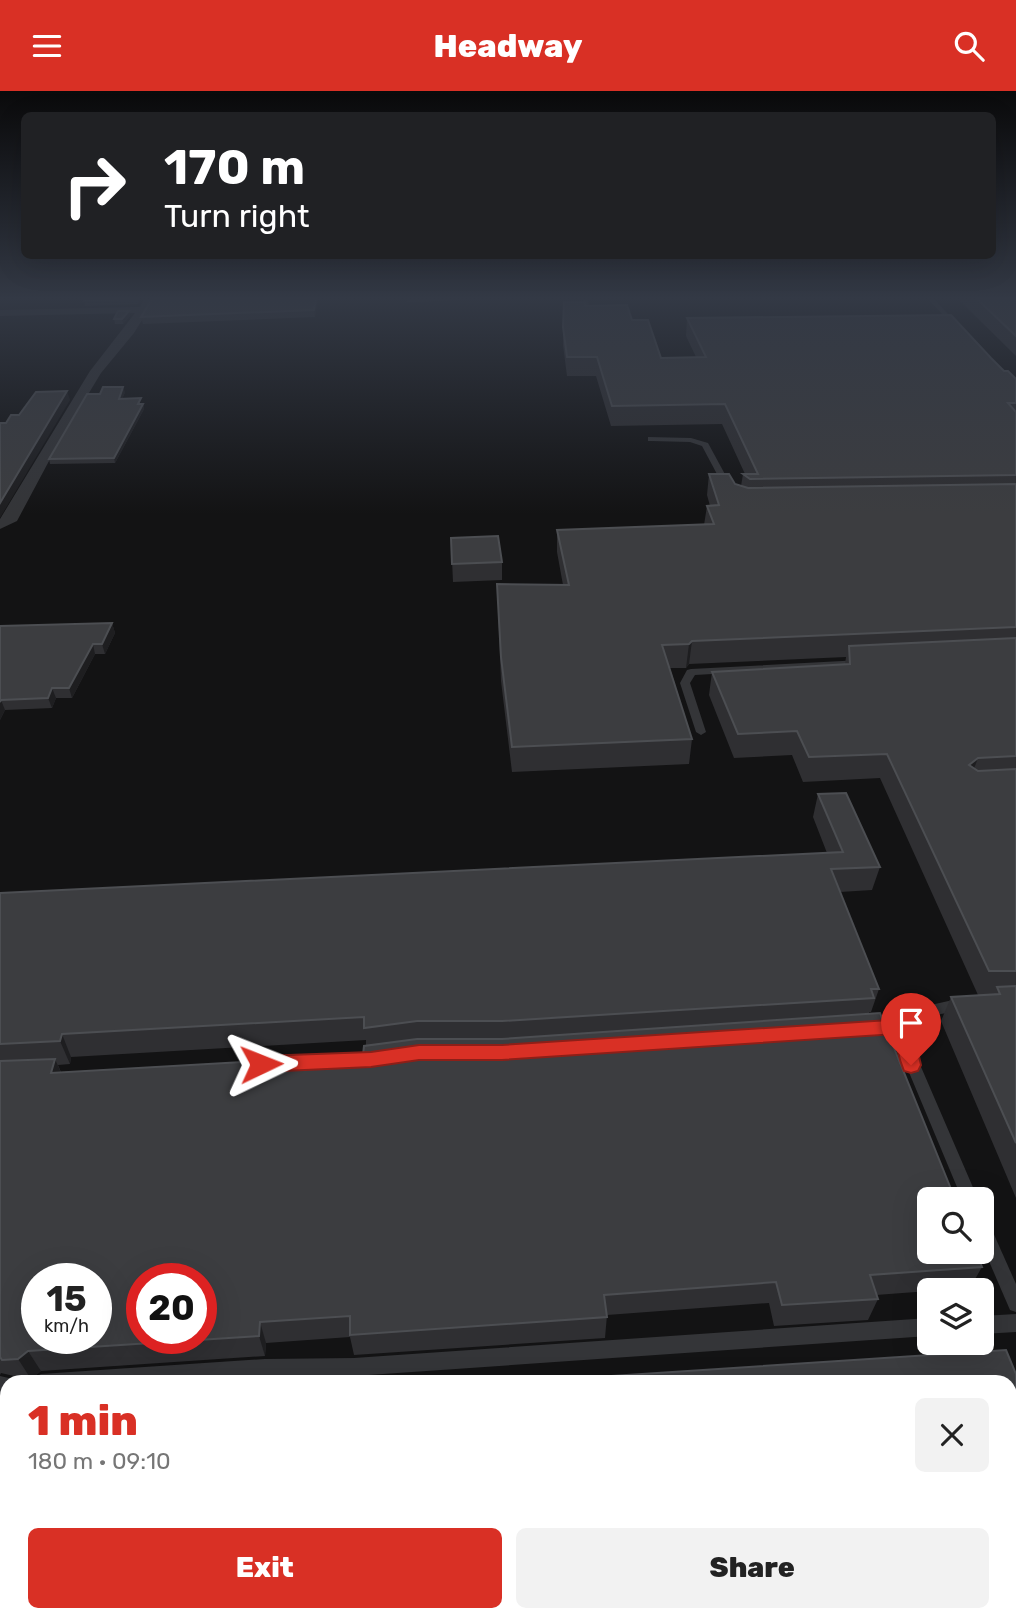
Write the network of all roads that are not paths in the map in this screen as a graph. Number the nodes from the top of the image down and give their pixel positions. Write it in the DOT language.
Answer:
graph roads {
  1 [pos="96,370"];
  2 [pos="652,439"];
  3 [pos="736,501"];
  4 [pos="0,524"];
  5 [pos="867,663"];
  6 [pos="702,732"];
  7 [pos="981,1005"];
  8 [pos="905,1026"];
  9 [pos="849,1030"];
  10 [pos="965,1187"];
  11 [pos="994,1254"];
  12 [pos="1016,1304"];
  13 [pos="1016,1324"];
  14 [pos="994,1325"];
  15 [pos="917,1328"];
  16 [pos="160,1375"];
  1 -- 4 [label="street"];
  2 -- 3 [label="lane"];
  5 -- 6 [label="lane"];
  7 -- 8 [label="lane"];
  8 -- 9 [label="lane"];
  8 -- 10 [label="lane"];
  11 -- 12 [label="lane"];
  13 -- 14 [label="lane"];
  15 -- 16 [label="lane"];
}
